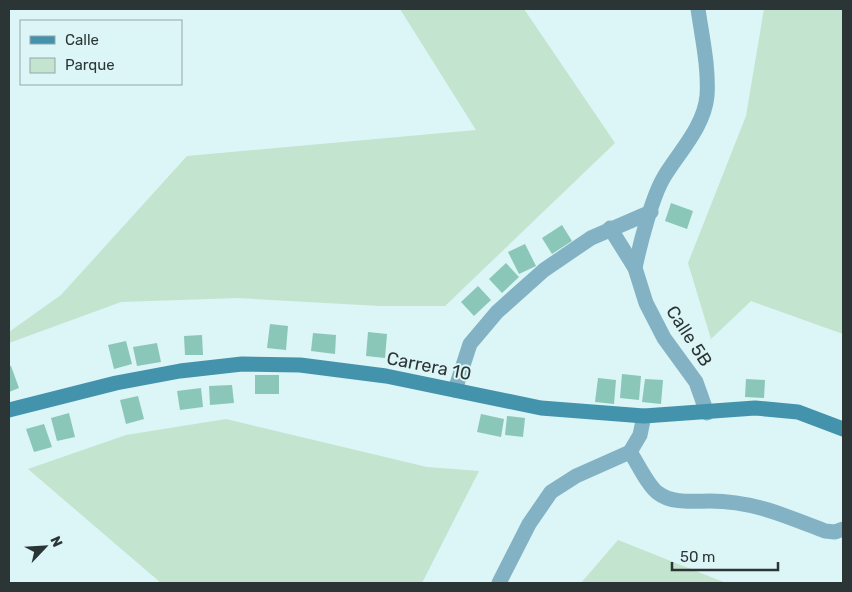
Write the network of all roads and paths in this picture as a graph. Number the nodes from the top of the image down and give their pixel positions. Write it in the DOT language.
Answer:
graph roads {
  1 [pos="698,9"];
  2 [pos="652,212"];
  3 [pos="610,228"];
  4 [pos="635,268"];
  5 [pos="455,390"];
  6 [pos="9,410"];
  7 [pos="707,413"];
  8 [pos="644,416"];
  9 [pos="843,429"];
  10 [pos="630,452"];
  11 [pos="843,529"];
  12 [pos="499,583"];
  1 -- 2 [label="street"];
  2 -- 3 [label="street"];
  2 -- 4 [label="street"];
  3 -- 4 [label="street, Calle 5B"];
  3 -- 5 [label="street"];
  4 -- 7 [label="street, Calle 5B"];
  5 -- 6 [label="street, Carrera 10"];
  5 -- 8 [label="street, Carrera 10"];
  7 -- 8 [label="street, Carrera 10"];
  7 -- 9 [label="street, Carrera 10"];
  8 -- 10 [label="street"];
  10 -- 11 [label="street"];
  10 -- 12 [label="street"];
}
